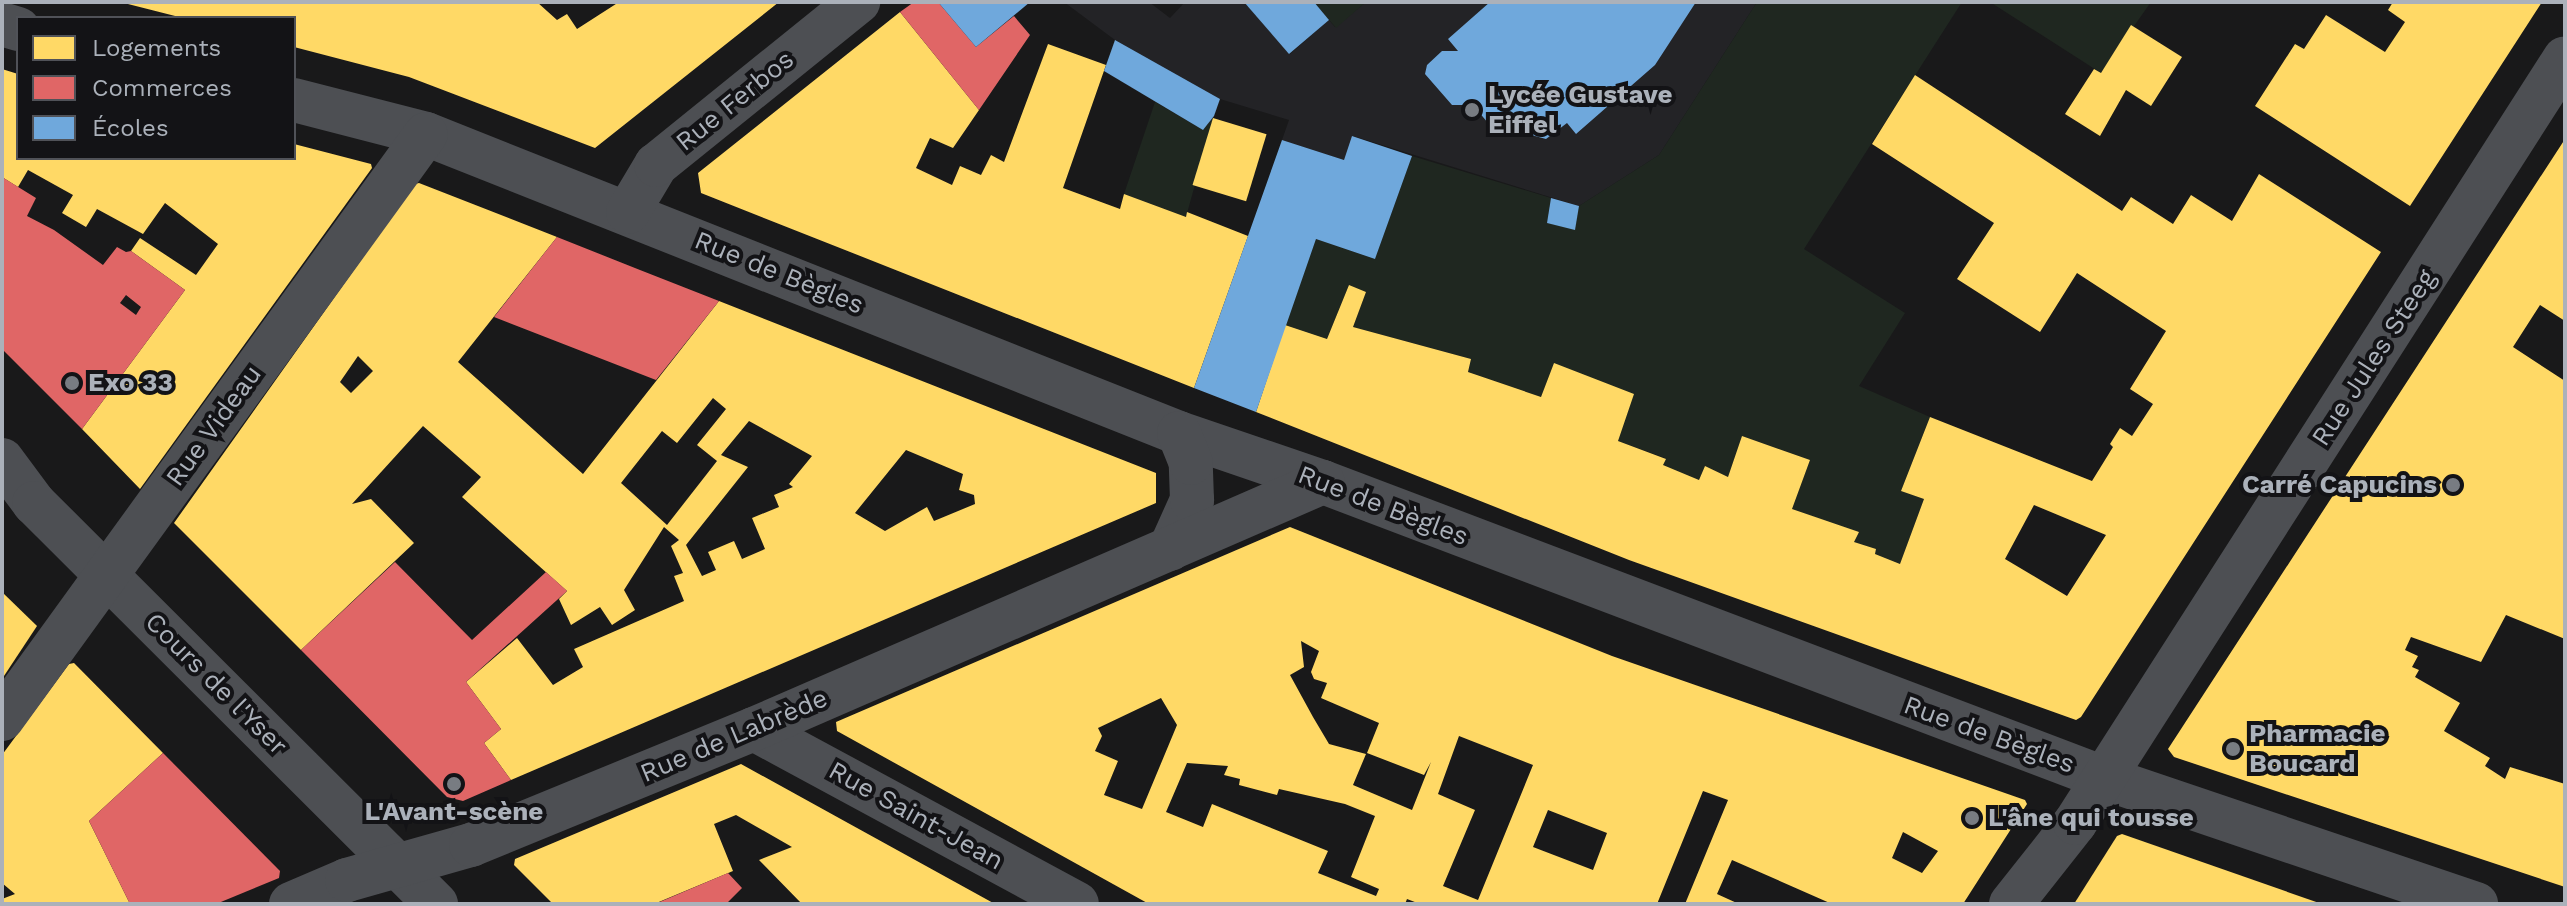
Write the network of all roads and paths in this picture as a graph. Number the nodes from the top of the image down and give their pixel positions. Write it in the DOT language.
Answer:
graph roads {
  1 [pos="858,2"];
  2 [pos="2565,58"];
  3 [pos="296,101"];
  4 [pos="426,134"];
  5 [pos="628,212"];
  6 [pos="1179,433"];
  7 [pos="2,460"];
  8 [pos="1323,482"];
  9 [pos="1170,549"];
  10 [pos="106,575"];
  11 [pos="2,719"];
  12 [pos="754,729"];
  13 [pos="2104,778"];
  14 [pos="399,867"];
  15 [pos="291,904"];
  16 [pos="436,904"];
  17 [pos="1077,904"];
  18 [pos="2011,904"];
  19 [pos="2476,904"];
  1 -- 5 [label="street, Rue Ferbos"];
  2 -- 13 [label="street, Rue Jules Steeg"];
  3 -- 4 [label="street, Rue de Bègles"];
  4 -- 5 [label="street, Rue de Bègles"];
  4 -- 10 [label="street, Rue Videau"];
  5 -- 6 [label="street, Rue de Bègles"];
  6 -- 8 [label="street, Rue de Bègles"];
  6 -- 9 [label="street"];
  7 -- 10 [label="street, Cours de l'Yser"];
  8 -- 9 [label="street, Rue de Labrède"];
  8 -- 13 [label="street, Rue de Bègles"];
  9 -- 12 [label="street, Rue de Labrède"];
  10 -- 11 [label="street, Rue Videau"];
  10 -- 14 [label="street, Cours de l'Yser"];
  12 -- 14 [label="street, Rue de Labrède"];
  12 -- 17 [label="street, Rue Saint-Jean"];
  13 -- 18 [label="street, Rue Jules Steeg"];
  13 -- 19 [label="street, Rue de Bègles"];
  14 -- 15 [label="street, Rue de Labrède"];
  14 -- 16 [label="street, Cours de l'Yser"];
}
